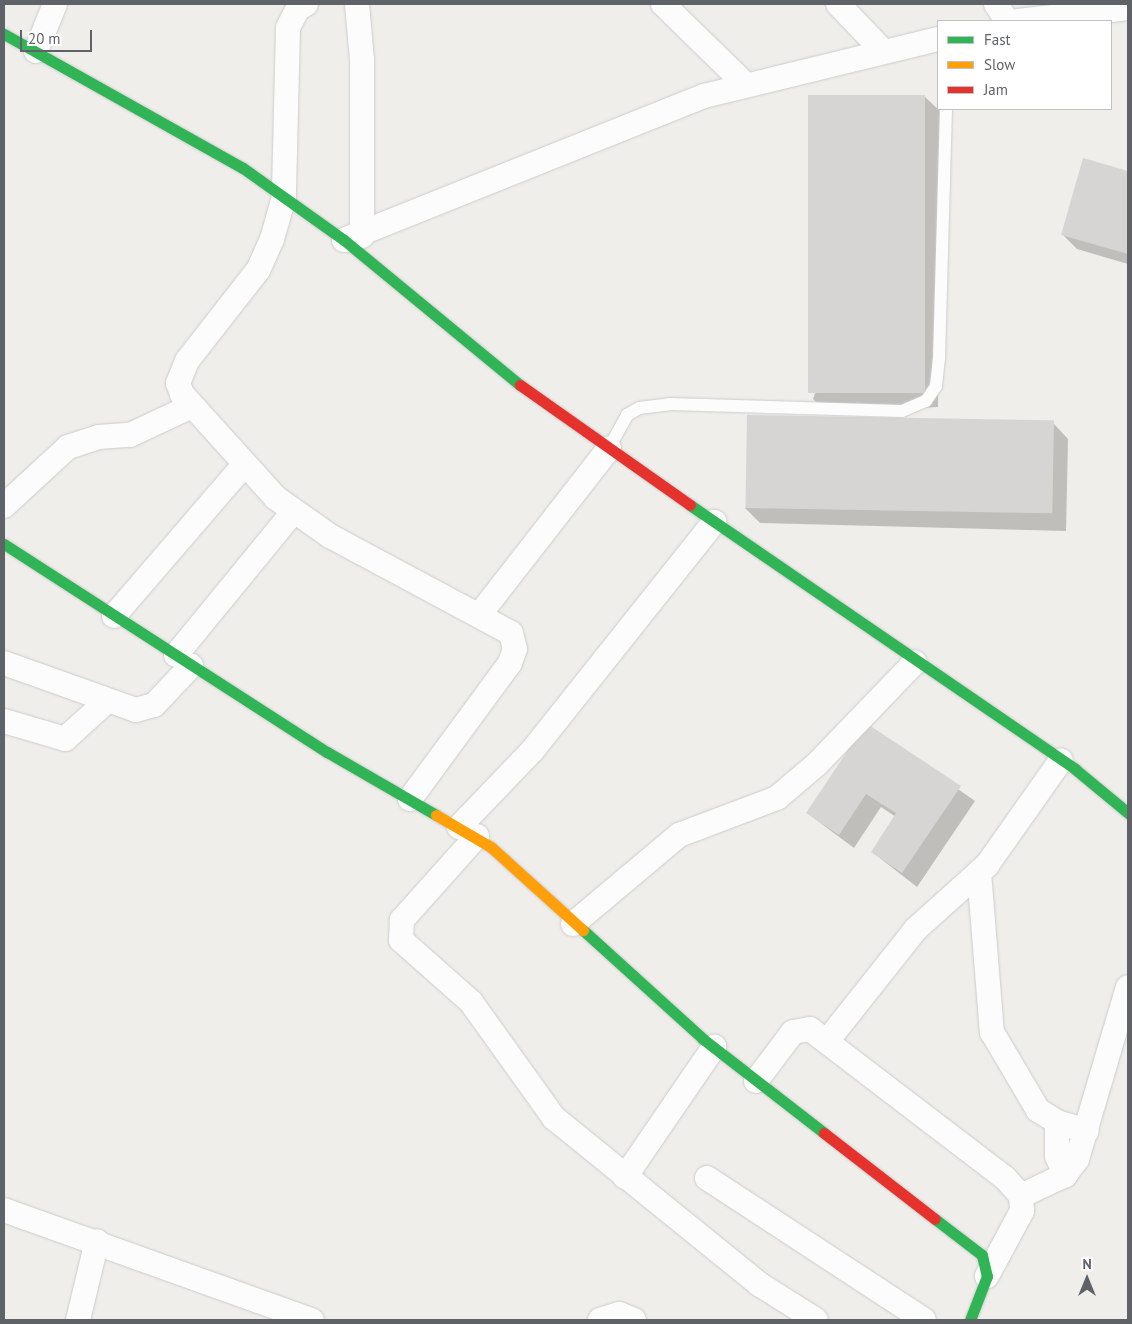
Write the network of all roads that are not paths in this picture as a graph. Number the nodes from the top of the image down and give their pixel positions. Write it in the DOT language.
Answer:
graph roads {
  1 [pos="55,4"];
  2 [pos="306,4"];
  3 [pos="357,4"];
  4 [pos="663,4"];
  5 [pos="838,4"];
  6 [pos="996,4"];
  7 [pos="1128,8"];
  8 [pos="1100,10"];
  9 [pos="1006,20"];
  10 [pos="1025,20"];
  11 [pos="1128,22"];
  12 [pos="4,34"];
  13 [pos="937,39"];
  14 [pos="883,51"];
  15 [pos="36,52"];
  16 [pos="745,84"];
  17 [pos="946,110"];
  18 [pos="284,197"];
  19 [pos="353,238"];
  20 [pos="192,406"];
  21 [pos="609,448"];
  22 [pos="244,465"];
  23 [pos="4,506"];
  24 [pos="294,511"];
  25 [pos="714,522"];
  26 [pos="4,544"];
  27 [pos="480,614"];
  28 [pos="114,616"];
  29 [pos="184,660"];
  30 [pos="915,662"];
  31 [pos="4,663"];
  32 [pos="106,702"];
  33 [pos="4,722"];
  34 [pos="1061,760"];
  35 [pos="410,799"];
  36 [pos="1128,813"];
  37 [pos="468,831"];
  38 [pos="980,872"];
  39 [pos="573,924"];
  40 [pos="1128,987"];
  41 [pos="828,1040"];
  42 [pos="714,1048"];
  43 [pos="1120,1049"];
  44 [pos="756,1081"];
  45 [pos="1057,1122"];
  46 [pos="1086,1132"];
  47 [pos="1064,1175"];
  48 [pos="625,1177"];
  49 [pos="707,1178"];
  50 [pos="1020,1196"];
  51 [pos="4,1210"];
  52 [pos="97,1241"];
  53 [pos="986,1276"];
  54 [pos="78,1320"];
  55 [pos="312,1320"];
  56 [pos="600,1320"];
  57 [pos="634,1320"];
  58 [pos="816,1320"];
  59 [pos="924,1320"];
  60 [pos="970,1320"];
  1 -- 15 [label="street"];
  2 -- 18 [label="street"];
  3 -- 19 [label="street"];
  4 -- 16 [label="street"];
  5 -- 14 [label="street"];
  6 -- 9 [label="street"];
  7 -- 8 [label="street"];
  8 -- 10 [label="street"];
  8 -- 11 [label="street"];
  12 -- 15 [label="street"];
  13 -- 14 [label="street"];
  14 -- 16 [label="street"];
  15 -- 18 [label="street"];
  16 -- 19 [label="street"];
  17 -- 21 [label="lane"];
  18 -- 19 [label="street"];
  18 -- 20 [label="street"];
  19 -- 21 [label="street"];
  20 -- 22 [label="street"];
  20 -- 23 [label="street"];
  21 -- 25 [label="street"];
  21 -- 27 [label="street"];
  22 -- 24 [label="street"];
  22 -- 28 [label="street"];
  24 -- 27 [label="street"];
  24 -- 29 [label="street"];
  25 -- 30 [label="street"];
  25 -- 37 [label="street"];
  26 -- 28 [label="street"];
  27 -- 35 [label="street"];
  28 -- 29 [label="street"];
  29 -- 32 [label="street"];
  29 -- 35 [label="street"];
  30 -- 34 [label="street"];
  30 -- 39 [label="street"];
  31 -- 32 [label="street"];
  32 -- 33 [label="street"];
  34 -- 36 [label="street"];
  34 -- 38 [label="street"];
  35 -- 37 [label="street"];
  37 -- 39 [label="street"];
  37 -- 48 [label="street"];
  38 -- 41 [label="street"];
  38 -- 45 [label="street"];
  39 -- 42 [label="street"];
  40 -- 43 [label="street"];
  41 -- 44 [label="street"];
  41 -- 50 [label="street"];
  42 -- 44 [label="street"];
  42 -- 48 [label="street"];
  43 -- 46 [label="street"];
  44 -- 53 [label="street"];
  45 -- 46 [label="street"];
  45 -- 47 [label="street"];
  46 -- 47 [label="street"];
  47 -- 50 [label="street"];
  48 -- 58 [label="street"];
  49 -- 59 [label="street"];
  50 -- 53 [label="street"];
  51 -- 52 [label="street"];
  52 -- 54 [label="street"];
  52 -- 55 [label="street"];
  53 -- 60 [label="street"];
  56 -- 57 [label="street"];
}
